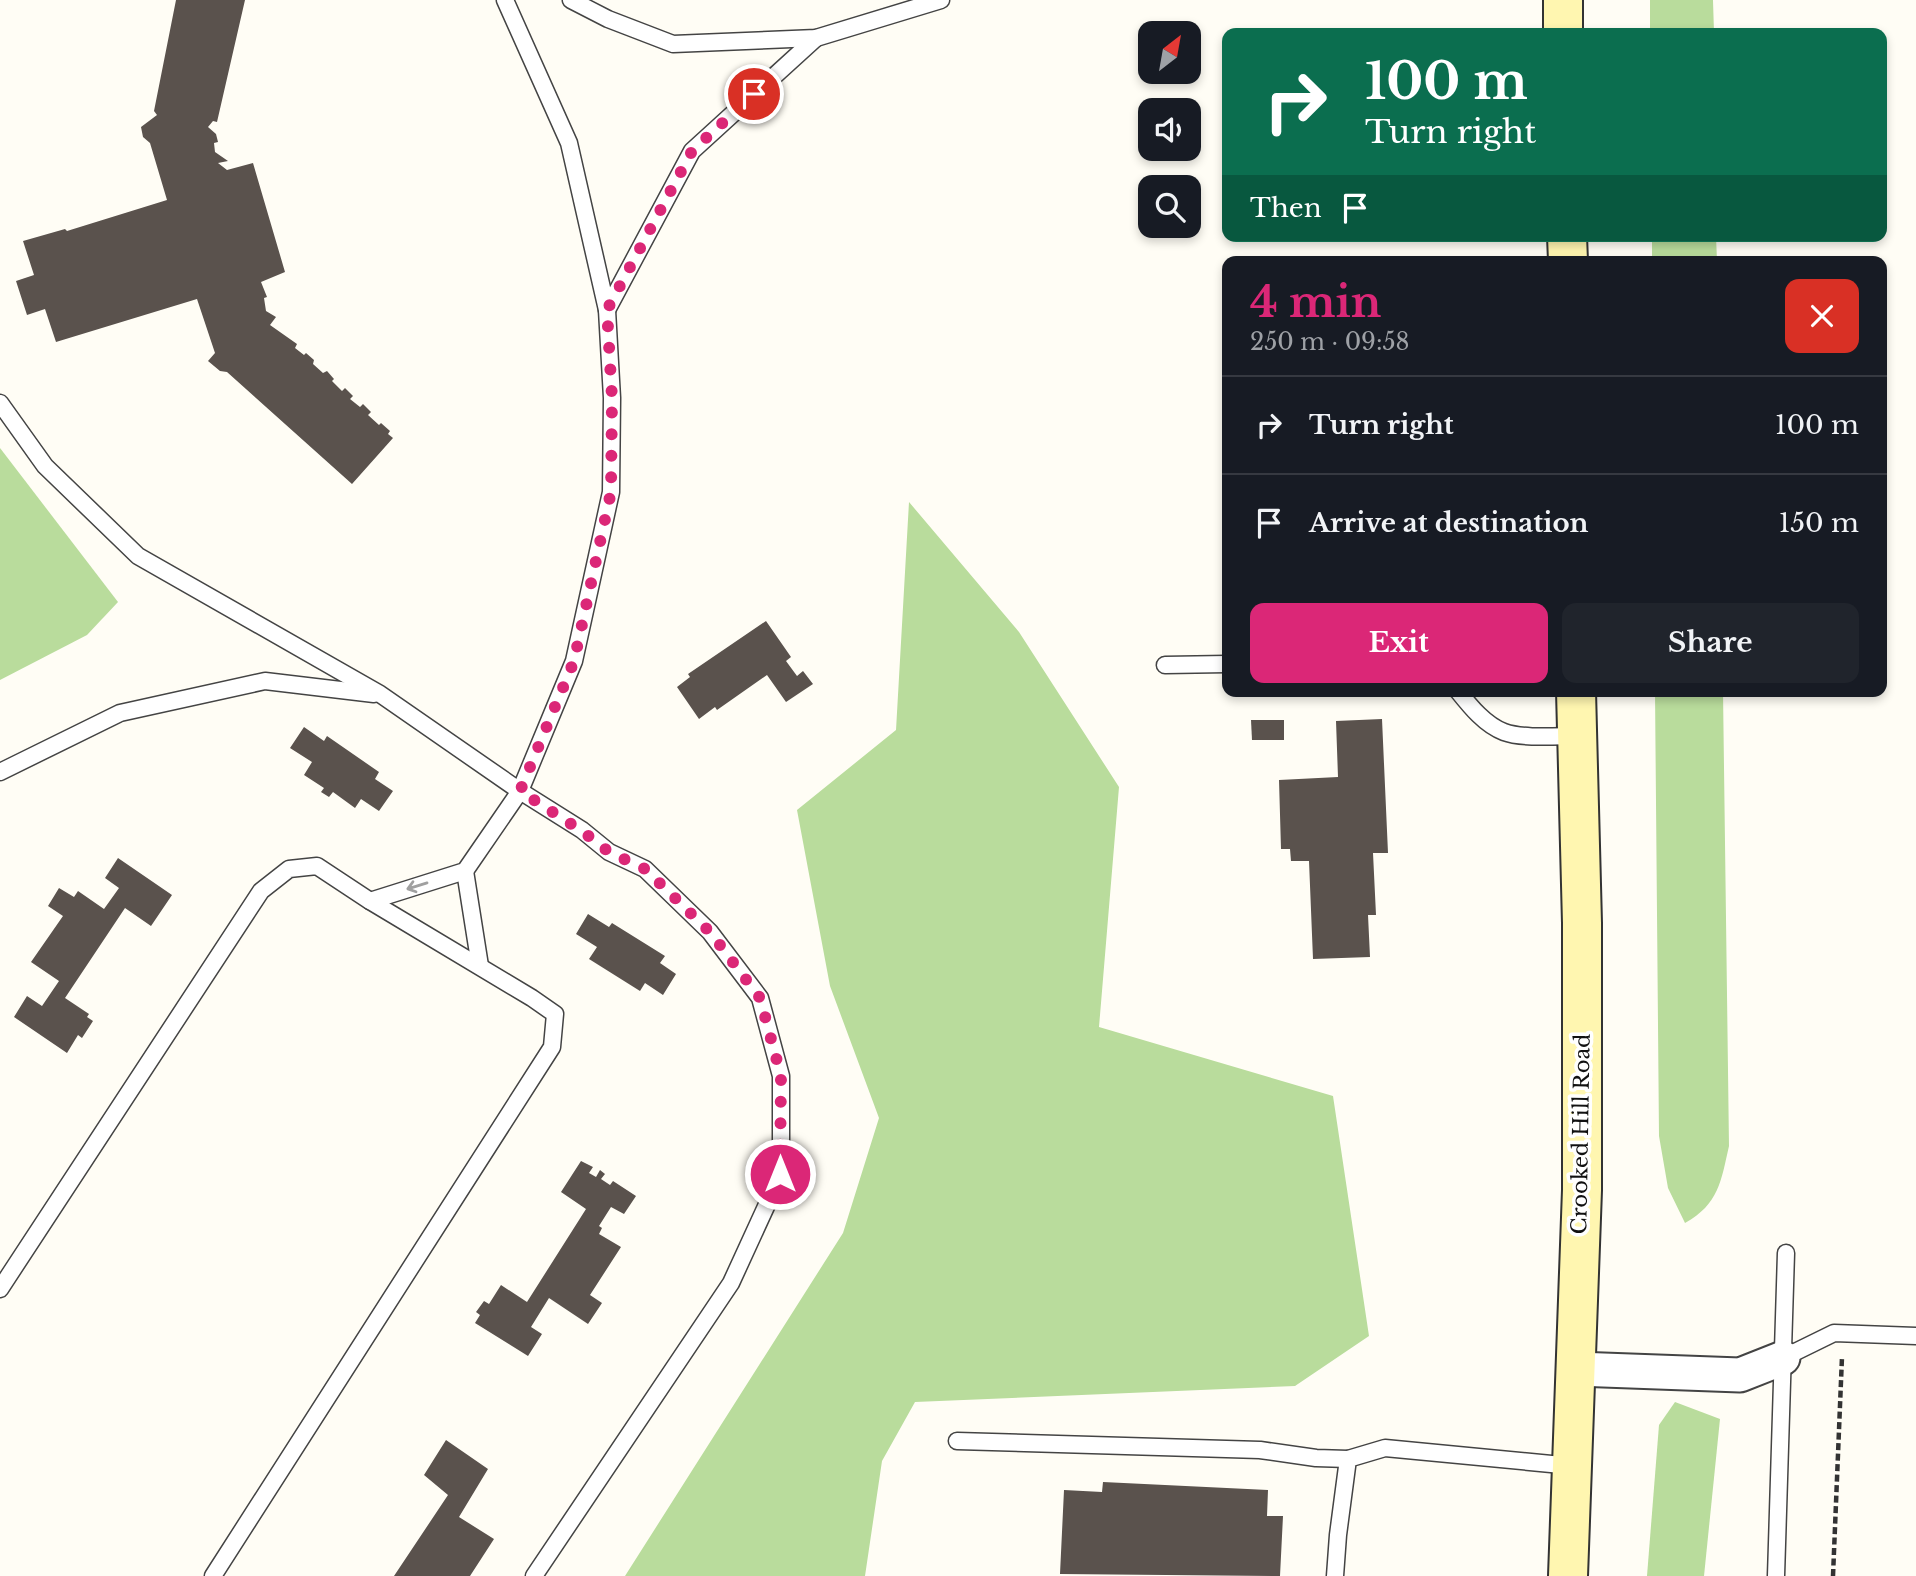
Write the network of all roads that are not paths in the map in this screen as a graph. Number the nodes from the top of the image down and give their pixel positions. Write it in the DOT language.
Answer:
graph roads {
  1 [pos="505,0"];
  2 [pos="571,0"];
  3 [pos="941,0"];
  4 [pos="1563,0"];
  5 [pos="1563,28"];
  6 [pos="816,38"];
  7 [pos="607,310"];
  8 [pos="0,403"];
  9 [pos="1222,664"];
  10 [pos="1166,665"];
  11 [pos="380,694"];
  12 [pos="1463,697"];
  13 [pos="1576,697"];
  14 [pos="1577,736"];
  15 [pos="0,772"];
  16 [pos="520,791"];
  17 [pos="465,871"];
  18 [pos="370,901"];
  19 [pos="480,966"];
  20 [pos="1786,1253"];
  21 [pos="0,1289"];
  22 [pos="1916,1336"];
  23 [pos="1783,1359"];
  24 [pos="1576,1369"];
  25 [pos="957,1441"];
  26 [pos="1348,1459"];
  27 [pos="1572,1466"];
  28 [pos="213,1576"];
  29 [pos="534,1576"];
  30 [pos="1335,1576"];
  31 [pos="1568,1576"];
  32 [pos="1776,1576"];
  1 -- 7 [label="lane"];
  2 -- 6 [label="lane"];
  3 -- 6 [label="lane"];
  4 -- 5 [label="main road"];
  6 -- 7 [label="lane"];
  7 -- 16 [label="lane"];
  8 -- 11 [label="lane"];
  9 -- 10 [label="lane"];
  11 -- 15 [label="lane"];
  11 -- 16 [label="lane"];
  12 -- 14 [label="lane"];
  13 -- 14 [label="main road, Crooked Hill Road"];
  14 -- 24 [label="main road, Crooked Hill Road"];
  16 -- 17 [label="lane"];
  16 -- 29 [label="lane"];
  17 -- 18 [label="lane, one-way"];
  17 -- 19 [label="lane"];
  18 -- 19 [label="lane"];
  18 -- 21 [label="lane"];
  19 -- 28 [label="lane"];
  20 -- 23 [label="lane"];
  22 -- 23 [label="lane"];
  23 -- 24 [label="street"];
  23 -- 32 [label="lane"];
  24 -- 27 [label="main road, Crooked Hill Road"];
  25 -- 26 [label="lane"];
  26 -- 27 [label="lane"];
  26 -- 30 [label="lane"];
  27 -- 31 [label="main road, Crooked Hill Road"];
}
